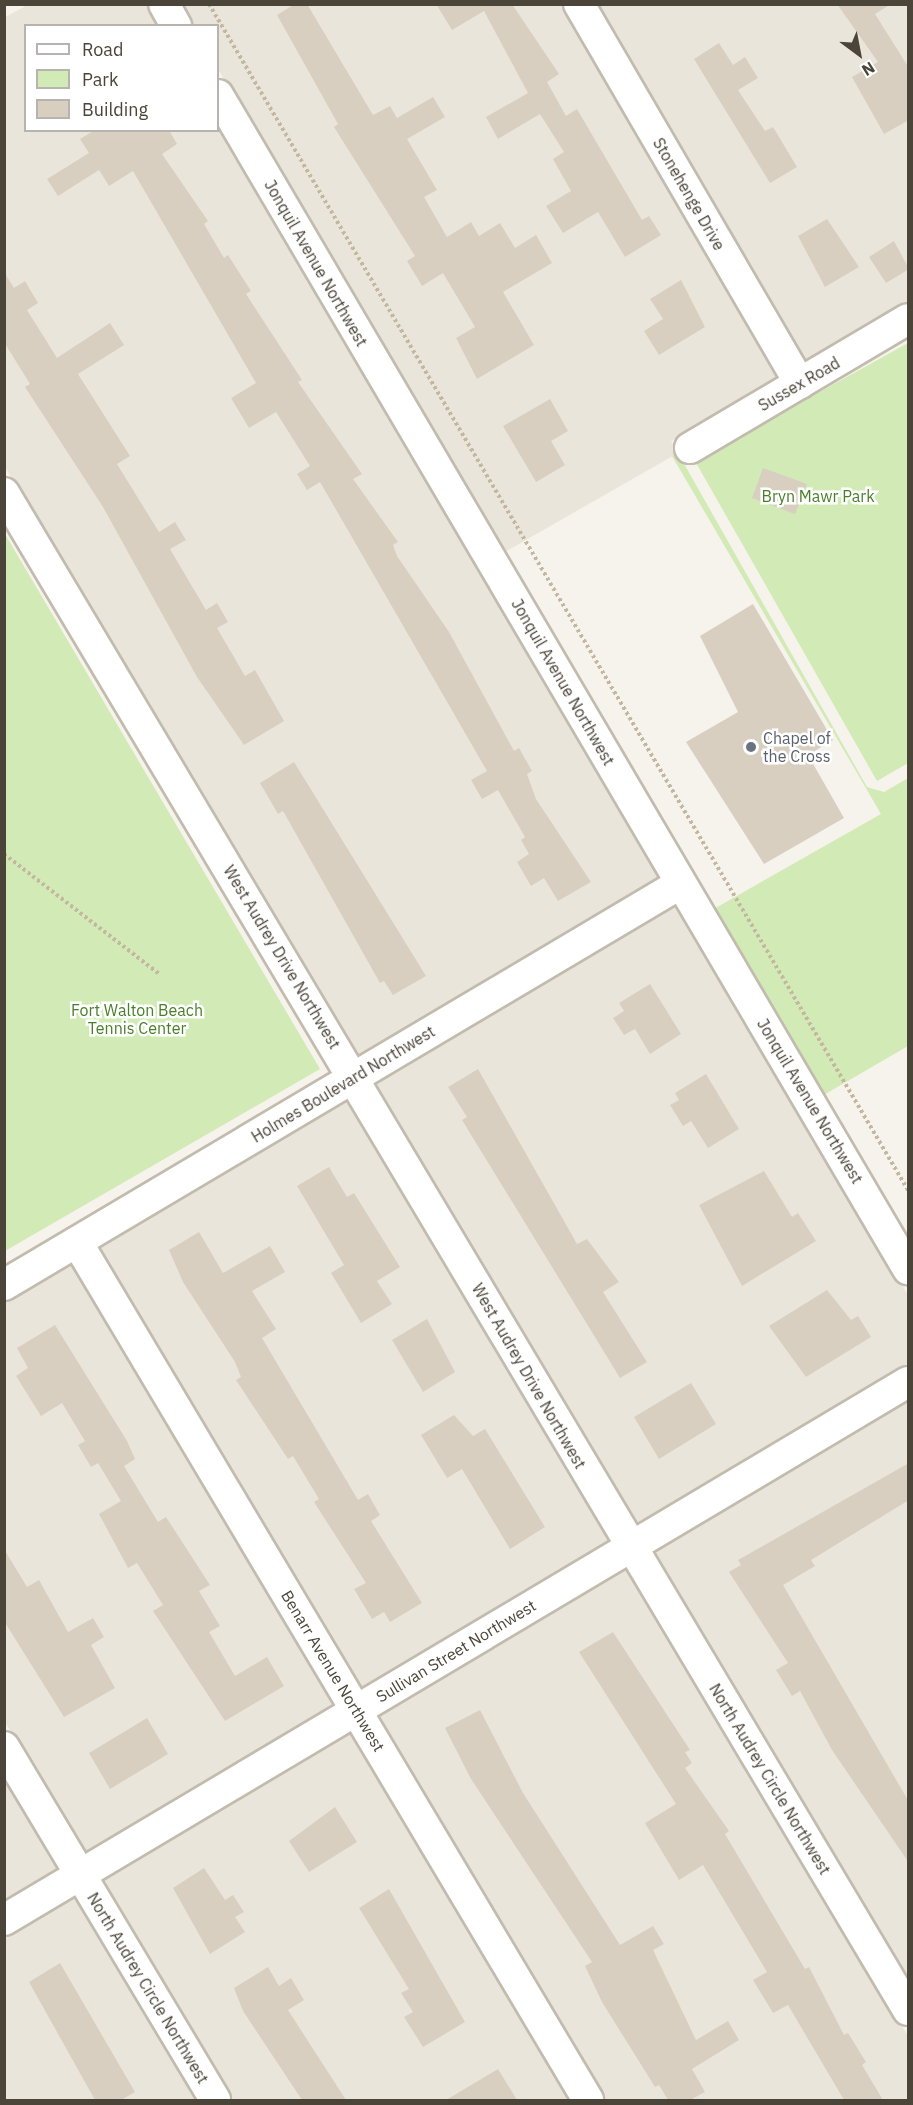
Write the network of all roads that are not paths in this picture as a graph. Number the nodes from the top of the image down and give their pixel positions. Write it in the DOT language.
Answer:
graph roads {
  1 [pos="164,4"];
  2 [pos="579,4"];
  3 [pos="175,24"];
  4 [pos="219,97"];
  5 [pos="909,319"];
  6 [pos="800,383"];
  7 [pos="690,448"];
  8 [pos="4,492"];
  9 [pos="680,884"];
  10 [pos="354,1078"];
  11 [pos="77,1242"];
  12 [pos="909,1269"];
  13 [pos="4,1285"];
  14 [pos="909,1382"];
  15 [pos="631,1547"];
  16 [pos="357,1710"];
  17 [pos="4,1748"];
  18 [pos="81,1875"];
  19 [pos="4,1920"];
  20 [pos="909,2010"];
  21 [pos="215,2100"];
  22 [pos="588,2100"];
  1 -- 3 [label="street"];
  2 -- 6 [label="street, Stonehenge Drive"];
  4 -- 9 [label="street, Jonquil Avenue Northwest"];
  5 -- 6 [label="street, Sussex Road"];
  6 -- 7 [label="street, Sussex Road"];
  8 -- 10 [label="street, West Audrey Drive Northwest"];
  9 -- 10 [label="street, Holmes Boulevard Northwest"];
  9 -- 12 [label="street, Jonquil Avenue Northwest"];
  10 -- 11 [label="street, Holmes Boulevard Northwest"];
  10 -- 15 [label="street, West Audrey Drive Northwest"];
  11 -- 13 [label="street, Holmes Boulevard Northwest"];
  11 -- 16 [label="street, Benarr Avenue Northwest"];
  14 -- 15 [label="street, Sullivan Street Northwest"];
  15 -- 16 [label="street, Sullivan Street Northwest"];
  15 -- 20 [label="street, North Audrey Circle Northwest"];
  16 -- 18 [label="street, Sullivan Street Northwest"];
  16 -- 22 [label="street, Benarr Avenue Northwest"];
  17 -- 18 [label="street, North Audrey Circle Northwest"];
  18 -- 19 [label="street, Sullivan Street Northwest"];
  18 -- 21 [label="street, North Audrey Circle Northwest"];
}
